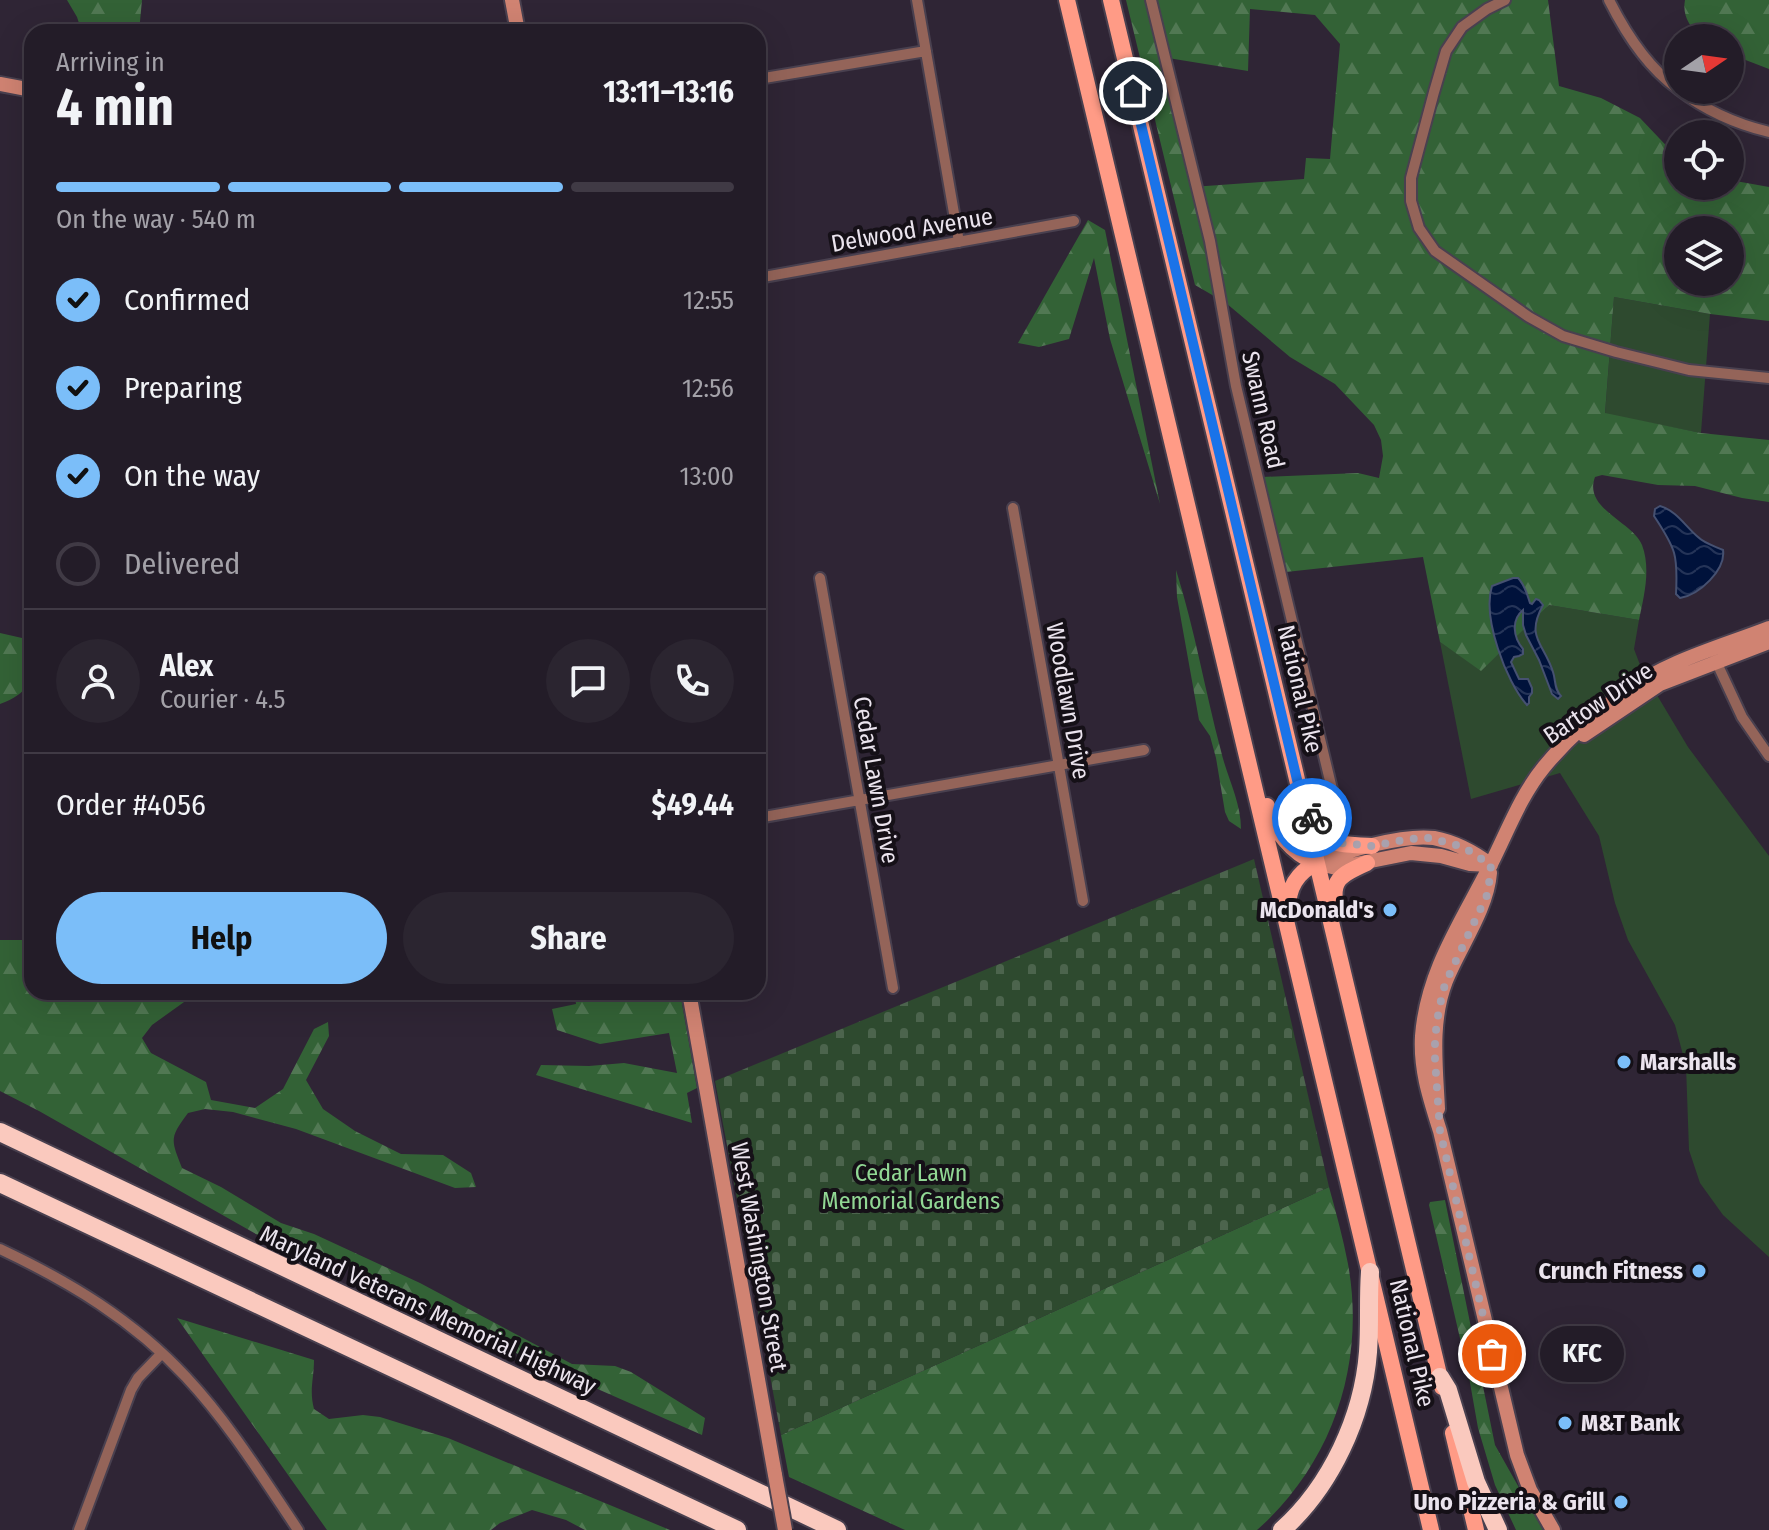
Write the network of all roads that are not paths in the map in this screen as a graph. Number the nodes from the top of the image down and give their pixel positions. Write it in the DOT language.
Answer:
graph roads {
  1 [pos="512,0"];
  2 [pos="917,0"];
  3 [pos="1067,0"];
  4 [pos="1111,0"];
  5 [pos="1151,0"];
  6 [pos="1505,0"];
  7 [pos="1609,0"];
  8 [pos="516,24"];
  9 [pos="926,51"];
  10 [pos="766,78"];
  11 [pos="1664,79"];
  12 [pos="0,84"];
  13 [pos="24,88"];
  14 [pos="1699,104"];
  15 [pos="1769,132"];
  16 [pos="1074,221"];
  17 [pos="959,242"];
  18 [pos="766,277"];
  19 [pos="1769,378"];
  20 [pos="1013,508"];
  21 [pos="820,578"];
  22 [pos="1769,628"];
  23 [pos="1769,642"];
  24 [pos="1714,656"];
  25 [pos="1232,691"];
  26 [pos="1144,750"];
  27 [pos="1769,756"];
  28 [pos="1059,765"];
  29 [pos="1299,788"];
  30 [pos="860,800"];
  31 [pos="766,817"];
  32 [pos="1341,827"];
  33 [pos="1372,846"];
  34 [pos="1456,860"];
  35 [pos="1316,863"];
  36 [pos="1367,863"];
  37 [pos="1491,865"];
  38 [pos="1083,901"];
  39 [pos="1468,905"];
  40 [pos="1288,930"];
  41 [pos="893,988"];
  42 [pos="690,1000"];
  43 [pos="1440,1131"];
  44 [pos="0,1132"];
  45 [pos="1385,1147"];
  46 [pos="0,1183"];
  47 [pos="0,1249"];
  48 [pos="1370,1272"];
  49 [pos="162,1353"];
  50 [pos="1440,1377"];
  51 [pos="79,1530"];
  52 [pos="298,1530"];
  53 [pos="737,1530"];
  54 [pos="785,1530"];
  55 [pos="840,1530"];
  56 [pos="1282,1530"];
  57 [pos="1431,1530"];
  58 [pos="1476,1530"];
  59 [pos="1498,1530"];
  60 [pos="1553,1530"];
  1 -- 8 [label="street"];
  2 -- 9 [label="street"];
  3 -- 25 [label="main road, National Pike"];
  4 -- 29 [label="main road, National Pike"];
  5 -- 32 [label="street, Swann Road"];
  6 -- 19 [label="street"];
  7 -- 11 [label="street"];
  9 -- 10 [label="street"];
  9 -- 17 [label="street"];
  12 -- 13 [label="street"];
  14 -- 15 [label="street"];
  16 -- 17 [label="street, Delwood Avenue"];
  17 -- 18 [label="street, Delwood Avenue"];
  20 -- 28 [label="street, Woodlawn Drive"];
  21 -- 30 [label="street, Cedar Lawn Drive"];
  22 -- 24 [label="street, Bartow Drive"];
  23 -- 24 [label="street, Bartow Drive"];
  24 -- 27 [label="street"];
  24 -- 37 [label="street, Bartow Drive"];
  25 -- 35 [label="main road"];
  25 -- 40 [label="main road, National Pike"];
  26 -- 28 [label="street"];
  28 -- 30 [label="street"];
  28 -- 38 [label="street, Woodlawn Drive"];
  29 -- 33 [label="main road"];
  29 -- 35 [label="main road, National Pike"];
  30 -- 31 [label="street"];
  30 -- 41 [label="street, Cedar Lawn Drive"];
  33 -- 35 [label="street"];
  33 -- 37 [label="street"];
  34 -- 36 [label="street"];
  34 -- 37 [label="street"];
  34 -- 39 [label="street"];
  35 -- 36 [label="street"];
  35 -- 40 [label="main road"];
  35 -- 45 [label="main road, National Pike"];
  36 -- 45 [label="main road"];
  37 -- 39 [label="street"];
  37 -- 43 [label="street"];
  39 -- 43 [label="street"];
  40 -- 48 [label="main road, National Pike"];
  42 -- 54 [label="street, West Washington Street, bridge"];
  43 -- 60 [label="street"];
  44 -- 55 [label="highway, Maryland Veterans Memorial Highway"];
  45 -- 50 [label="main road, National Pike"];
  46 -- 53 [label="highway"];
  47 -- 49 [label="street"];
  48 -- 56 [label="highway"];
  48 -- 57 [label="main road, National Pike"];
  49 -- 51 [label="street"];
  49 -- 52 [label="street"];
  50 -- 58 [label="main road, National Pike"];
  50 -- 59 [label="highway"];
}
